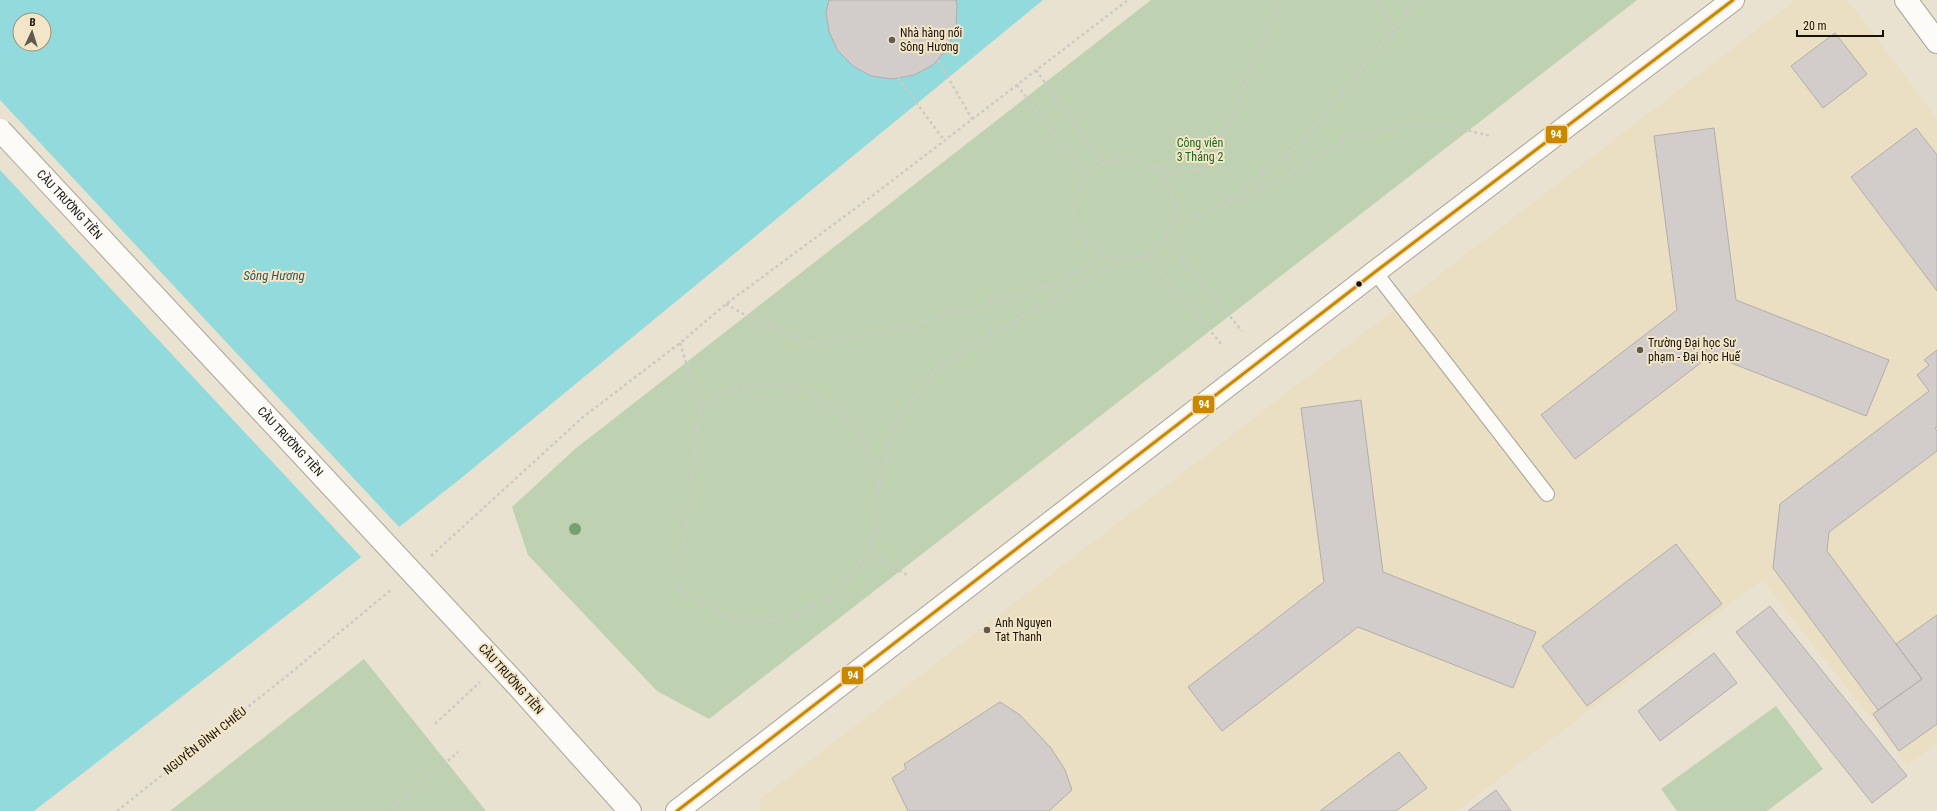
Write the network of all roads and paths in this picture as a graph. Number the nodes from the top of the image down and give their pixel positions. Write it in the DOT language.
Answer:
graph roads {
  1 [pos="1128,0"];
  2 [pos="1281,0"];
  3 [pos="1379,0"];
  4 [pos="1418,0"];
  5 [pos="1733,0"];
  6 [pos="1906,0"];
  7 [pos="1394,31"];
  8 [pos="1937,42"];
  9 [pos="938,60"];
  10 [pos="1036,70"];
  11 [pos="898,78"];
  12 [pos="1017,85"];
  13 [pos="972,119"];
  14 [pos="0,130"];
  15 [pos="1491,136"];
  16 [pos="944,140"];
  17 [pos="1103,163"];
  18 [pos="1151,166"];
  19 [pos="1086,176"];
  20 [pos="1225,205"];
  21 [pos="1173,223"];
  22 [pos="1166,238"];
  23 [pos="1146,254"];
  24 [pos="1104,256"];
  25 [pos="1121,260"];
  26 [pos="1375,272"];
  27 [pos="726,304"];
  28 [pos="1242,331"];
  29 [pos="680,343"];
  30 [pos="1223,346"];
  31 [pos="700,408"];
  32 [pos="879,488"];
  33 [pos="1547,494"];
  34 [pos="868,552"];
  35 [pos="427,559"];
  36 [pos="907,576"];
  37 [pos="393,588"];
  38 [pos="481,682"];
  39 [pos="435,724"];
  40 [pos="458,752"];
  41 [pos="117,811"];
  42 [pos="388,811"];
  43 [pos="630,811"];
  44 [pos="677,811"];
  1 -- 10 [label="path"];
  2 -- 18 [label="path"];
  3 -- 7 [label="path"];
  4 -- 7 [label="path"];
  5 -- 26 [label="main road"];
  6 -- 8 [label="main road"];
  7 -- 20 [label="path"];
  9 -- 13 [label="path"];
  10 -- 12 [label="path"];
  10 -- 17 [label="path"];
  11 -- 16 [label="path"];
  12 -- 13 [label="path"];
  12 -- 19 [label="path"];
  13 -- 16 [label="path"];
  14 -- 43 [label="main road, CẦU TRƯỜNG TIỀN, bridge"];
  15 -- 20 [label="path"];
  16 -- 27 [label="path"];
  17 -- 18 [label="path"];
  17 -- 19 [label="path"];
  18 -- 21 [label="path"];
  19 -- 24 [label="path"];
  20 -- 21 [label="path"];
  21 -- 22 [label="path"];
  22 -- 23 [label="path"];
  22 -- 28 [label="path"];
  23 -- 25 [label="path"];
  23 -- 30 [label="path"];
  24 -- 25 [label="path"];
  24 -- 27 [label="path"];
  25 -- 32 [label="path"];
  26 -- 33 [label="lane"];
  26 -- 44 [label="main road"];
  27 -- 29 [label="path"];
  29 -- 31 [label="path"];
  29 -- 35 [label="path"];
  31 -- 32 [label="path"];
  31 -- 34 [label="path"];
  32 -- 34 [label="path"];
  34 -- 36 [label="path"];
  37 -- 41 [label="path, NGUYỄN ĐÌNH CHIỂU"];
  38 -- 39 [label="path"];
  40 -- 42 [label="path"];
}
